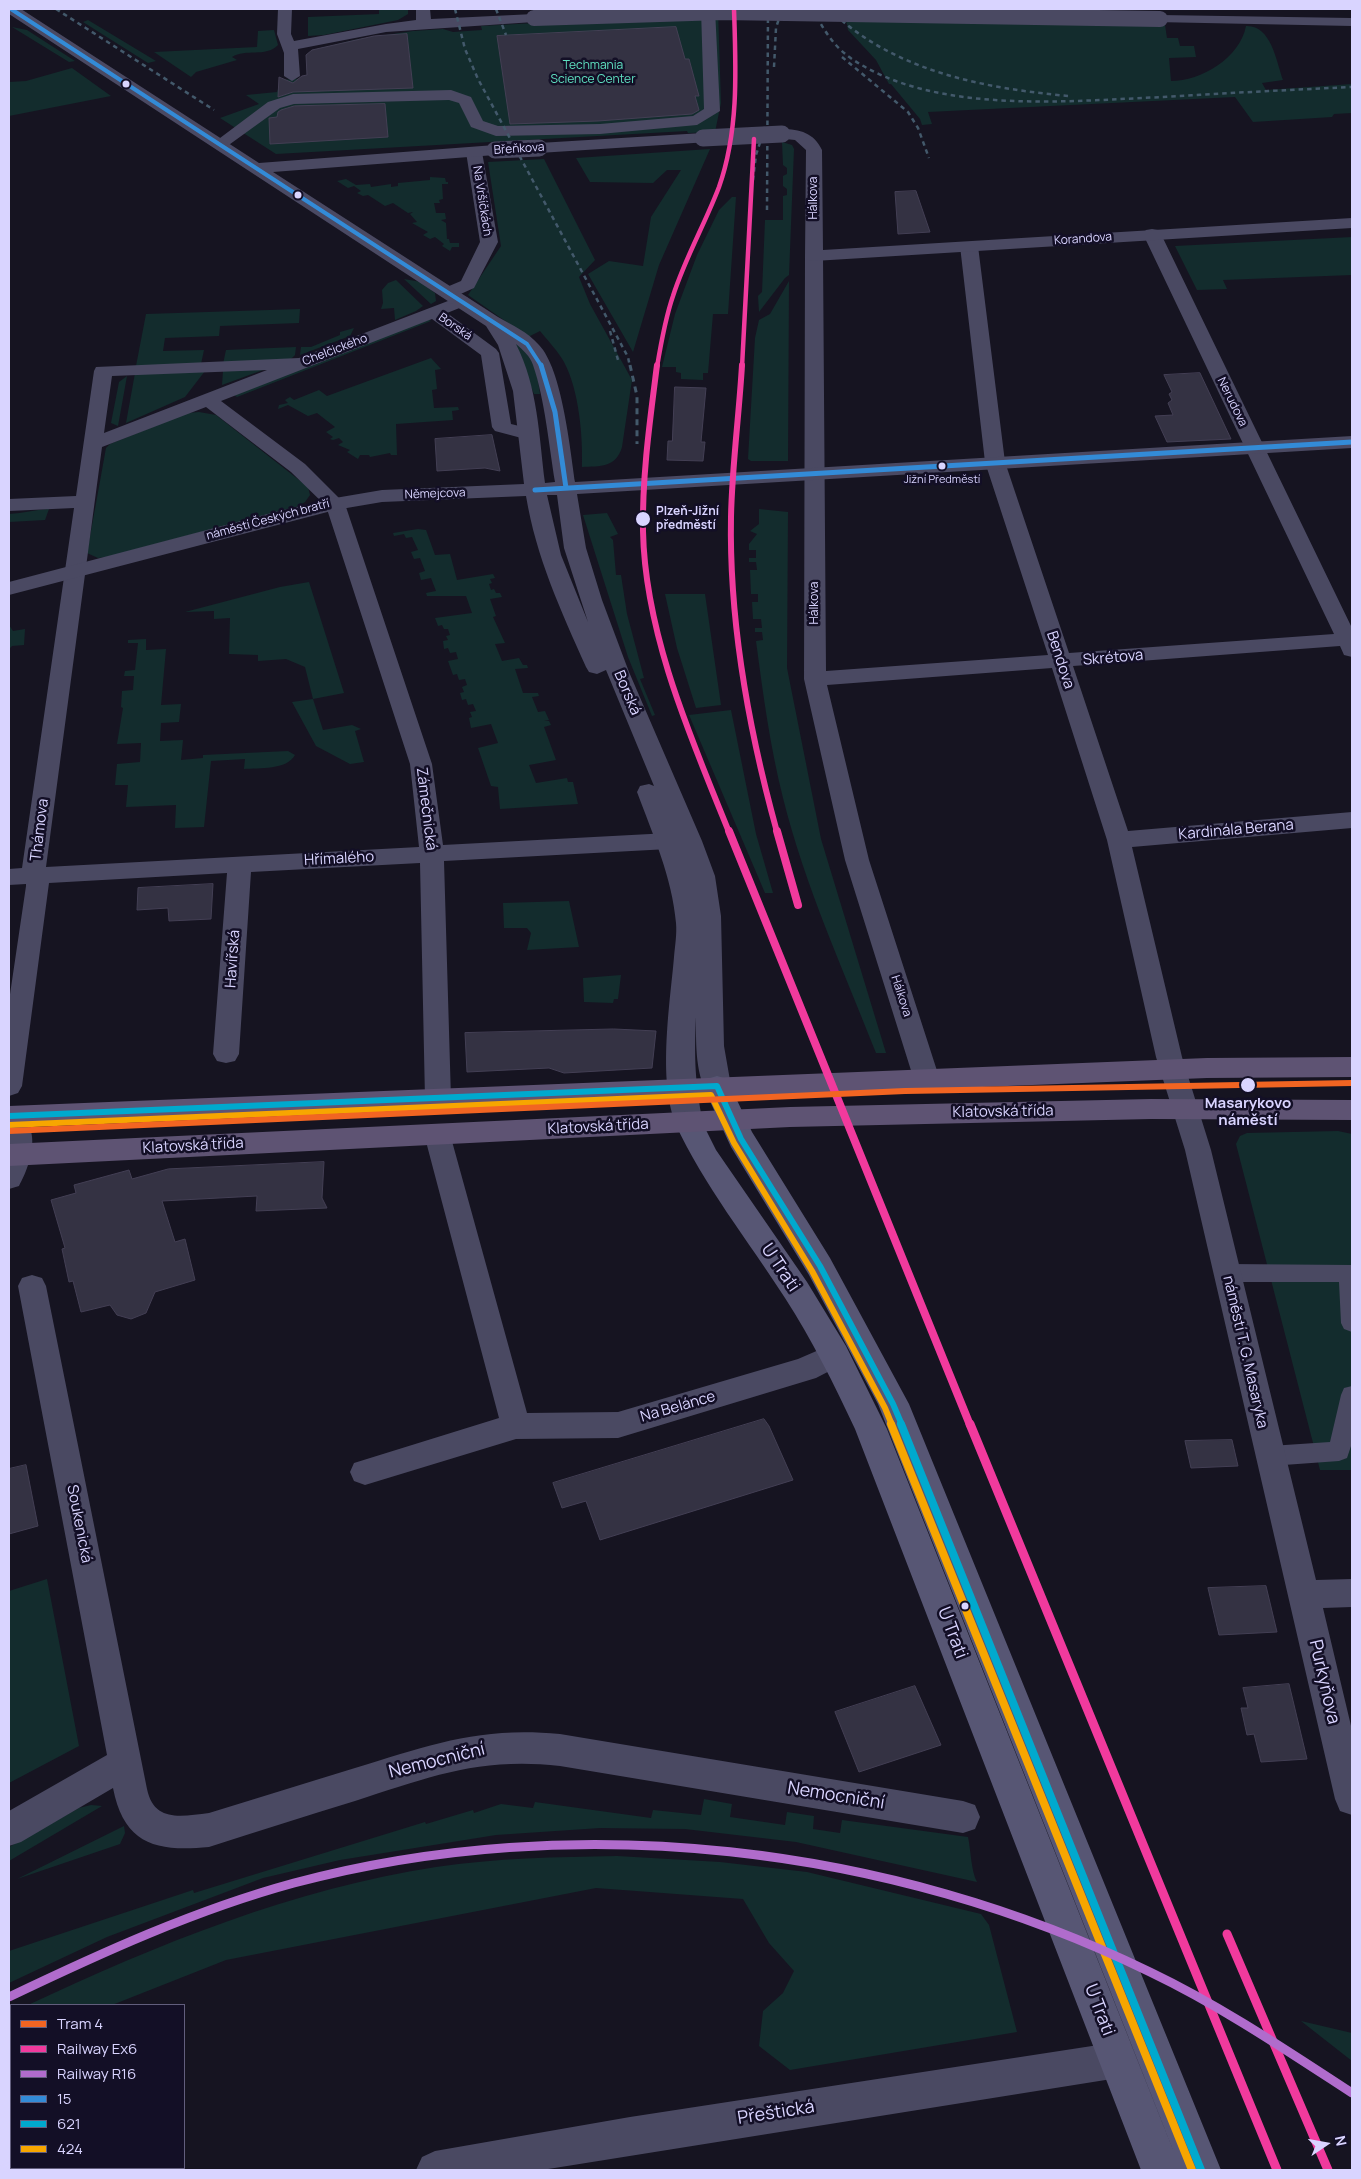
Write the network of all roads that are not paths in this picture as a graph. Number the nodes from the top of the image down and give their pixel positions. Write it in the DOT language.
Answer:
graph roads {
  1 [pos="11,9"];
  2 [pos="285,9"];
  3 [pos="682,9"];
  4 [pos="708,9"];
  5 [pos="424,16"];
  6 [pos="1352,22"];
  7 [pos="709,31"];
  8 [pos="290,46"];
  9 [pos="293,99"];
  10 [pos="259,117"];
  11 [pos="204,134"];
  12 [pos="782,134"];
  13 [pos="220,144"];
  14 [pos="474,152"];
  15 [pos="257,168"];
  16 [pos="1352,223"];
  17 [pos="1152,234"];
  18 [pos="969,246"];
  19 [pos="814,256"];
  20 [pos="454,297"];
  21 [pos="433,311"];
  22 [pos="491,320"];
  23 [pos="301,363"];
  24 [pos="209,398"];
  25 [pos="529,434"];
  26 [pos="1352,442"];
  27 [pos="92,445"];
  28 [pos="1254,447"];
  29 [pos="995,462"];
  30 [pos="814,473"];
  31 [pos="566,488"];
  32 [pos="535,490"];
  33 [pos="84,502"];
  34 [pos="335,504"];
  35 [pos="9,506"];
  36 [pos="75,572"];
  37 [pos="9,590"];
  38 [pos="1350,643"];
  39 [pos="1060,662"];
  40 [pos="815,679"];
  41 [pos="1352,820"];
  42 [pos="1119,840"];
  43 [pos="669,841"];
  44 [pos="432,854"];
  45 [pos="240,865"];
  46 [pos="37,876"];
  47 [pos="9,877"];
  48 [pos="226,1054"];
  49 [pos="1352,1067"];
  50 [pos="1174,1070"];
  51 [pos="927,1080"];
  52 [pos="9,1086"];
  53 [pos="717,1086"];
  54 [pos="682,1088"];
  55 [pos="438,1099"];
  56 [pos="1188,1110"];
  57 [pos="1352,1111"];
  58 [pos="9,1116"];
  59 [pos="9,1121"];
  60 [pos="730,1121"];
  61 [pos="689,1123"];
  62 [pos="437,1134"];
  63 [pos="12,1163"];
  64 [pos="1227,1273"];
  65 [pos="1351,1275"];
  66 [pos="32,1286"];
  67 [pos="1352,1323"];
  68 [pos="835,1355"];
  69 [pos="1352,1395"];
  70 [pos="516,1426"];
  71 [pos="1270,1456"];
  72 [pos="365,1472"];
  73 [pos="1352,1593"];
  74 [pos="1303,1594"];
  75 [pos="125,1763"];
  76 [pos="1352,1799"];
  77 [pos="963,1817"];
  78 [pos="9,1830"];
  79 [pos="1118,2060"];
  80 [pos="435,2170"];
  81 [pos="1161,2170"];
  82 [pos="1201,2170"];
  1 -- 11 [label="street, Borská"];
  2 -- 8 [label="street"];
  3 -- 7 [label="street"];
  4 -- 7 [label="street"];
  5 -- 6 [label="street, bridge"];
  5 -- 8 [label="street"];
  7 -- 9 [label="street"];
  8 -- 9 [label="street"];
  9 -- 10 [label="street"];
  10 -- 11 [label="street"];
  10 -- 13 [label="street"];
  11 -- 13 [label="street, Borská"];
  12 -- 14 [label="street, Břeňkova, bridge"];
  12 -- 19 [label="street, Hálkova"];
  13 -- 15 [label="street, Borská"];
  14 -- 15 [label="street, Břeňkova"];
  14 -- 20 [label="street, Na Vršíčkách"];
  15 -- 20 [label="street, Borská"];
  16 -- 17 [label="street, Korandova"];
  17 -- 18 [label="street, Korandova"];
  17 -- 28 [label="street, Nerudova"];
  18 -- 19 [label="street, Korandova"];
  18 -- 29 [label="street, Bendova"];
  19 -- 30 [label="street, Hálkova"];
  20 -- 21 [label="street, Chelčického"];
  20 -- 22 [label="street, Borská"];
  21 -- 23 [label="street, Chelčického"];
  21 -- 25 [label="street, Borská"];
  22 -- 25 [label="street, Borská"];
  22 -- 31 [label="street, Borská"];
  23 -- 24 [label="street, Chelčického"];
  23 -- 27 [label="street"];
  24 -- 27 [label="street"];
  24 -- 34 [label="street, náměstí Českých bratří"];
  25 -- 32 [label="street, Borská"];
  26 -- 28 [label="street, Němejcova"];
  27 -- 33 [label="street"];
  28 -- 29 [label="street, Němejcova"];
  28 -- 38 [label="street, Nerudova"];
  29 -- 30 [label="street, Němejcova"];
  29 -- 39 [label="street, Bendova"];
  30 -- 31 [label="street, Němejcova"];
  30 -- 40 [label="street, Hálkova"];
  31 -- 32 [label="street, Němejcova"];
  31 -- 53 [label="street, Borská"];
  32 -- 34 [label="street, Němejcova"];
  32 -- 43 [label="street, Borská"];
  33 -- 35 [label="street"];
  33 -- 36 [label="street"];
  34 -- 36 [label="street, náměstí Českých bratří"];
  34 -- 44 [label="street, Zámečnická"];
  36 -- 37 [label="street, náměstí Českých bratří"];
  36 -- 46 [label="street, Thámova"];
  38 -- 39 [label="street, Skrétova"];
  39 -- 40 [label="street, Skrétova"];
  39 -- 42 [label="street, Bendova"];
  40 -- 51 [label="street, Hálkova"];
  41 -- 42 [label="street, Kardinála Berana"];
  42 -- 50 [label="street, Bendova"];
  43 -- 44 [label="street, Hřímalého"];
  43 -- 54 [label="street, Borská"];
  44 -- 45 [label="street, Hřímalého"];
  44 -- 55 [label="street, Zámečnická"];
  45 -- 46 [label="street, Hřímalého"];
  45 -- 48 [label="street, Havířská"];
  46 -- 47 [label="street, Hřímalého"];
  46 -- 52 [label="street, Thámova"];
  49 -- 50 [label="main road"];
  50 -- 51 [label="main road"];
  50 -- 56 [label="street"];
  51 -- 53 [label="main road"];
  53 -- 54 [label="main road"];
  53 -- 60 [label="main road, U Trati"];
  54 -- 55 [label="main road"];
  54 -- 61 [label="street, Borská"];
  55 -- 58 [label="main road"];
  56 -- 57 [label="main road, Klatovská třída"];
  56 -- 60 [label="main road, Klatovská třída"];
  56 -- 64 [label="street, náměstí T. G. Masaryka"];
  59 -- 63 [label="street"];
  60 -- 61 [label="main road, Klatovská třída"];
  60 -- 82 [label="main road, U Trati"];
  61 -- 62 [label="main road, Klatovská třída"];
  61 -- 68 [label="main road, U Trati"];
  62 -- 63 [label="main road, Klatovská třída"];
  62 -- 70 [label="street"];
  64 -- 65 [label="street"];
  64 -- 71 [label="street, náměstí T. G. Masaryka"];
  65 -- 67 [label="street"];
  66 -- 75 [label="street, Soukenická"];
  68 -- 70 [label="street, Na Belánce"];
  68 -- 79 [label="main road, U Trati"];
  69 -- 71 [label="street"];
  70 -- 72 [label="street, Na Belánce"];
  71 -- 74 [label="street, náměstí T. G. Masaryka"];
  73 -- 74 [label="street"];
  74 -- 76 [label="street, Purkyňova"];
  75 -- 77 [label="street, Nemocniční"];
  75 -- 78 [label="street"];
  79 -- 80 [label="street, Přeštická"];
  79 -- 81 [label="main road, U Trati"];
}
